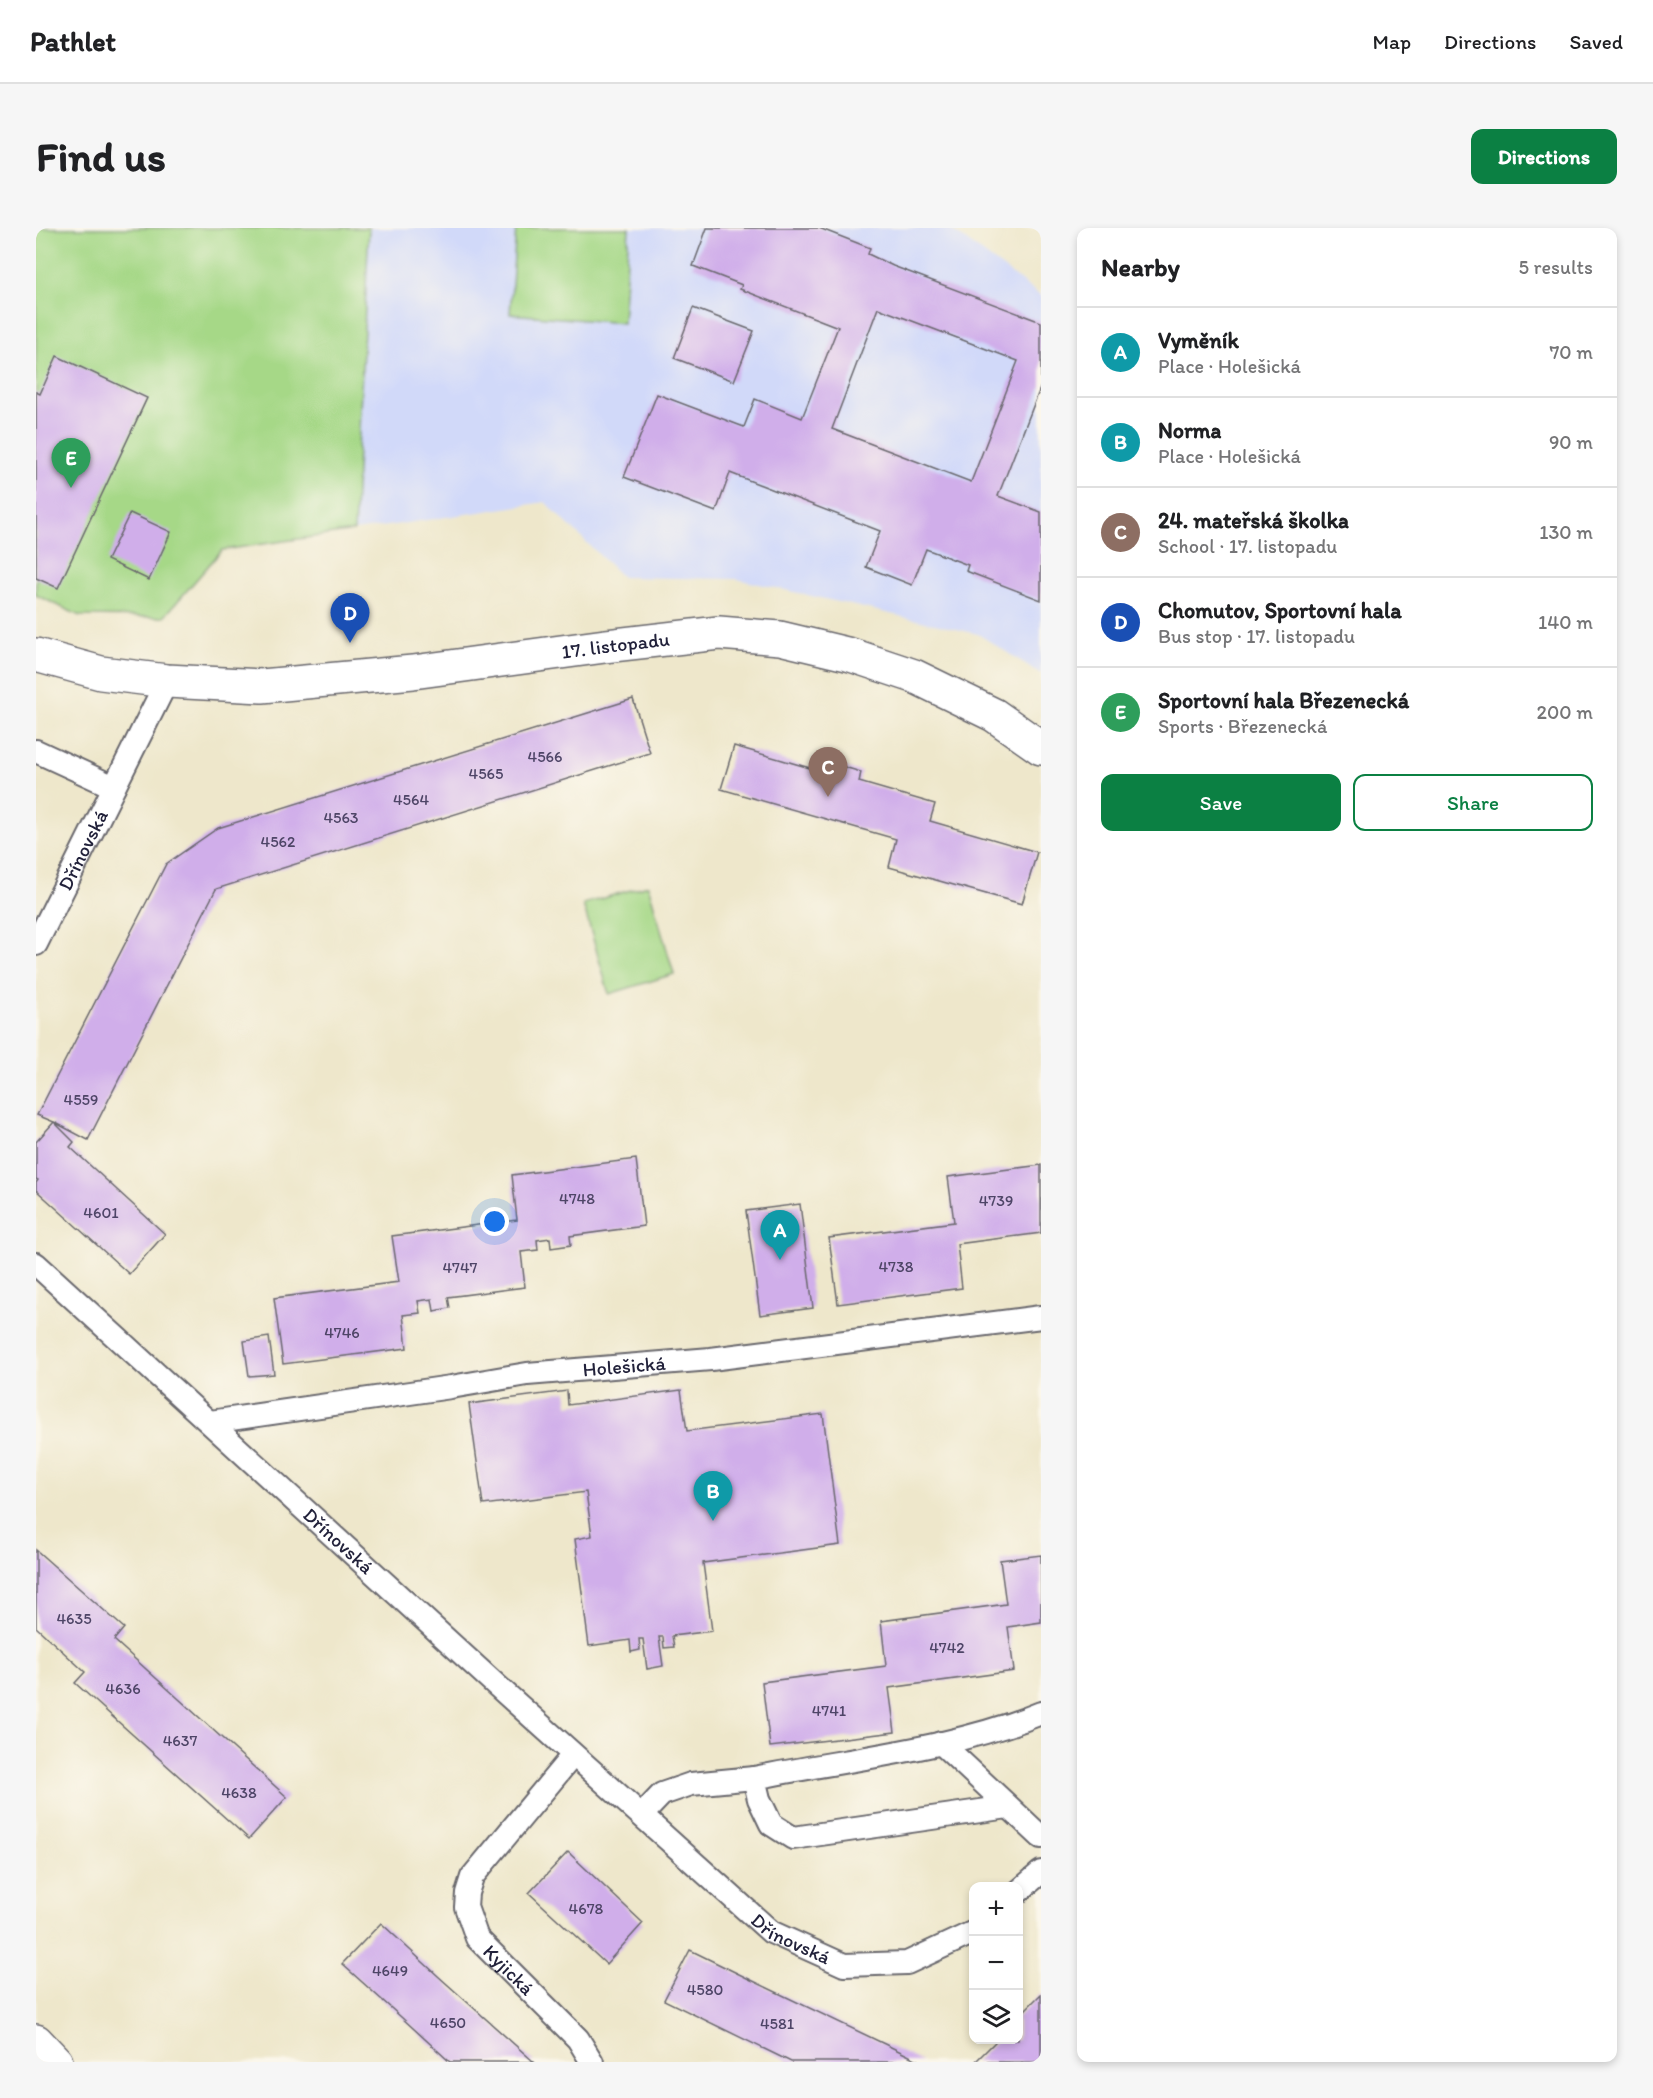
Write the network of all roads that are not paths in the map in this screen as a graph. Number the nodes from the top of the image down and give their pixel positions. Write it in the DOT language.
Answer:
graph roads {
  1 [pos="36,655"];
  2 [pos="167,681"];
  3 [pos="1041,748"];
  4 [pos="36,751"];
  5 [pos="114,787"];
  6 [pos="36,944"];
  7 [pos="36,1264"];
  8 [pos="1041,1317"];
  9 [pos="210,1422"];
  10 [pos="1041,1713"];
  11 [pos="940,1743"];
  12 [pos="573,1755"];
  13 [pos="754,1778"];
  14 [pos="1008,1807"];
  15 [pos="642,1815"];
  16 [pos="1041,1837"];
  17 [pos="1041,1872"];
  18 [pos="1023,1888"];
  19 [pos="969,1934"];
  20 [pos="36,2041"];
  21 [pos="56,2062"];
  22 [pos="592,2062"];
  1 -- 2 [label="main road, 17. listopadu"];
  2 -- 3 [label="main road, 17. listopadu"];
  2 -- 5 [label="street, Dřínovská"];
  4 -- 5 [label="street, Dřínovská"];
  5 -- 6 [label="street, Dřínovská"];
  7 -- 9 [label="street, Dřínovská"];
  8 -- 9 [label="street, Holešická"];
  9 -- 12 [label="street, Dřínovská"];
  10 -- 11 [label="street"];
  11 -- 13 [label="street"];
  11 -- 14 [label="street"];
  12 -- 15 [label="street, Dřínovská"];
  12 -- 22 [label="street, Kyjická"];
  13 -- 14 [label="street"];
  13 -- 15 [label="street"];
  14 -- 16 [label="street"];
  15 -- 19 [label="street, Dřínovská"];
  17 -- 18 [label="street"];
  20 -- 21 [label="main road"];
}
